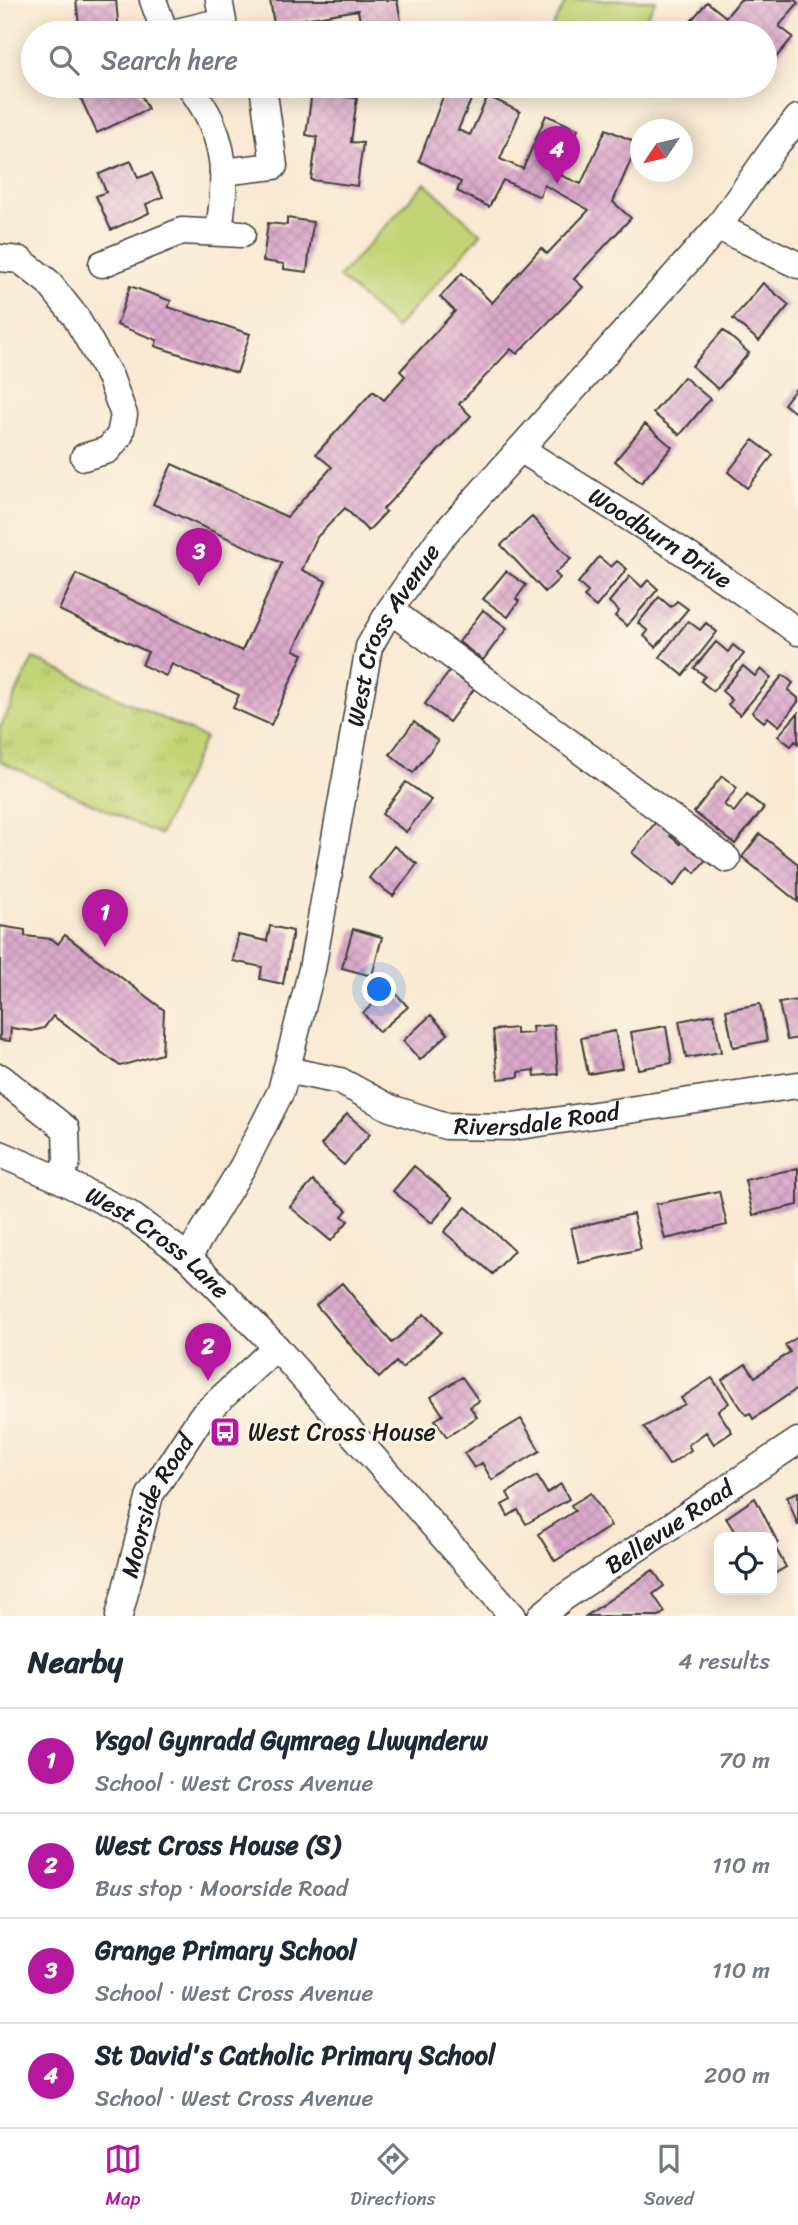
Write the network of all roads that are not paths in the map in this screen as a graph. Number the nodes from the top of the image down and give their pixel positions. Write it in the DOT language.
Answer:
graph roads {
  1 [pos="153,0"];
  2 [pos="219,0"];
  3 [pos="161,21"];
  4 [pos="223,21"];
  5 [pos="197,98"];
  6 [pos="265,98"];
  7 [pos="798,118"];
  8 [pos="223,172"];
  9 [pos="718,227"];
  10 [pos="0,258"];
  11 [pos="102,264"];
  12 [pos="798,265"];
  13 [pos="522,450"];
  14 [pos="83,457"];
  15 [pos="390,610"];
  16 [pos="798,632"];
  17 [pos="727,859"];
  18 [pos="286,1070"];
  19 [pos="0,1077"];
  20 [pos="798,1085"];
  21 [pos="0,1154"];
  22 [pos="59,1179"];
  23 [pos="188,1257"];
  24 [pos="276,1347"];
  25 [pos="798,1441"];
  26 [pos="119,1616"];
  27 [pos="513,1616"];
  28 [pos="541,1616"];
  1 -- 3 [label="street"];
  2 -- 4 [label="street"];
  5 -- 8 [label="street"];
  6 -- 8 [label="street"];
  7 -- 9 [label="street, West Cross Avenue"];
  8 -- 11 [label="street"];
  9 -- 12 [label="street"];
  9 -- 13 [label="street, West Cross Avenue"];
  10 -- 14 [label="street"];
  13 -- 15 [label="street, West Cross Avenue"];
  13 -- 16 [label="street, Woodburn Drive"];
  15 -- 17 [label="street"];
  15 -- 18 [label="street, West Cross Avenue"];
  18 -- 20 [label="street, Riversdale Road"];
  18 -- 23 [label="street, West Cross Avenue"];
  19 -- 22 [label="street"];
  21 -- 22 [label="street, West Cross Lane"];
  22 -- 23 [label="street, West Cross Lane"];
  23 -- 24 [label="street, West Cross Lane"];
  24 -- 26 [label="street, Moorside Road"];
  24 -- 27 [label="street, West Cross Lane"];
  25 -- 28 [label="street, Bellevue Road"];
}
